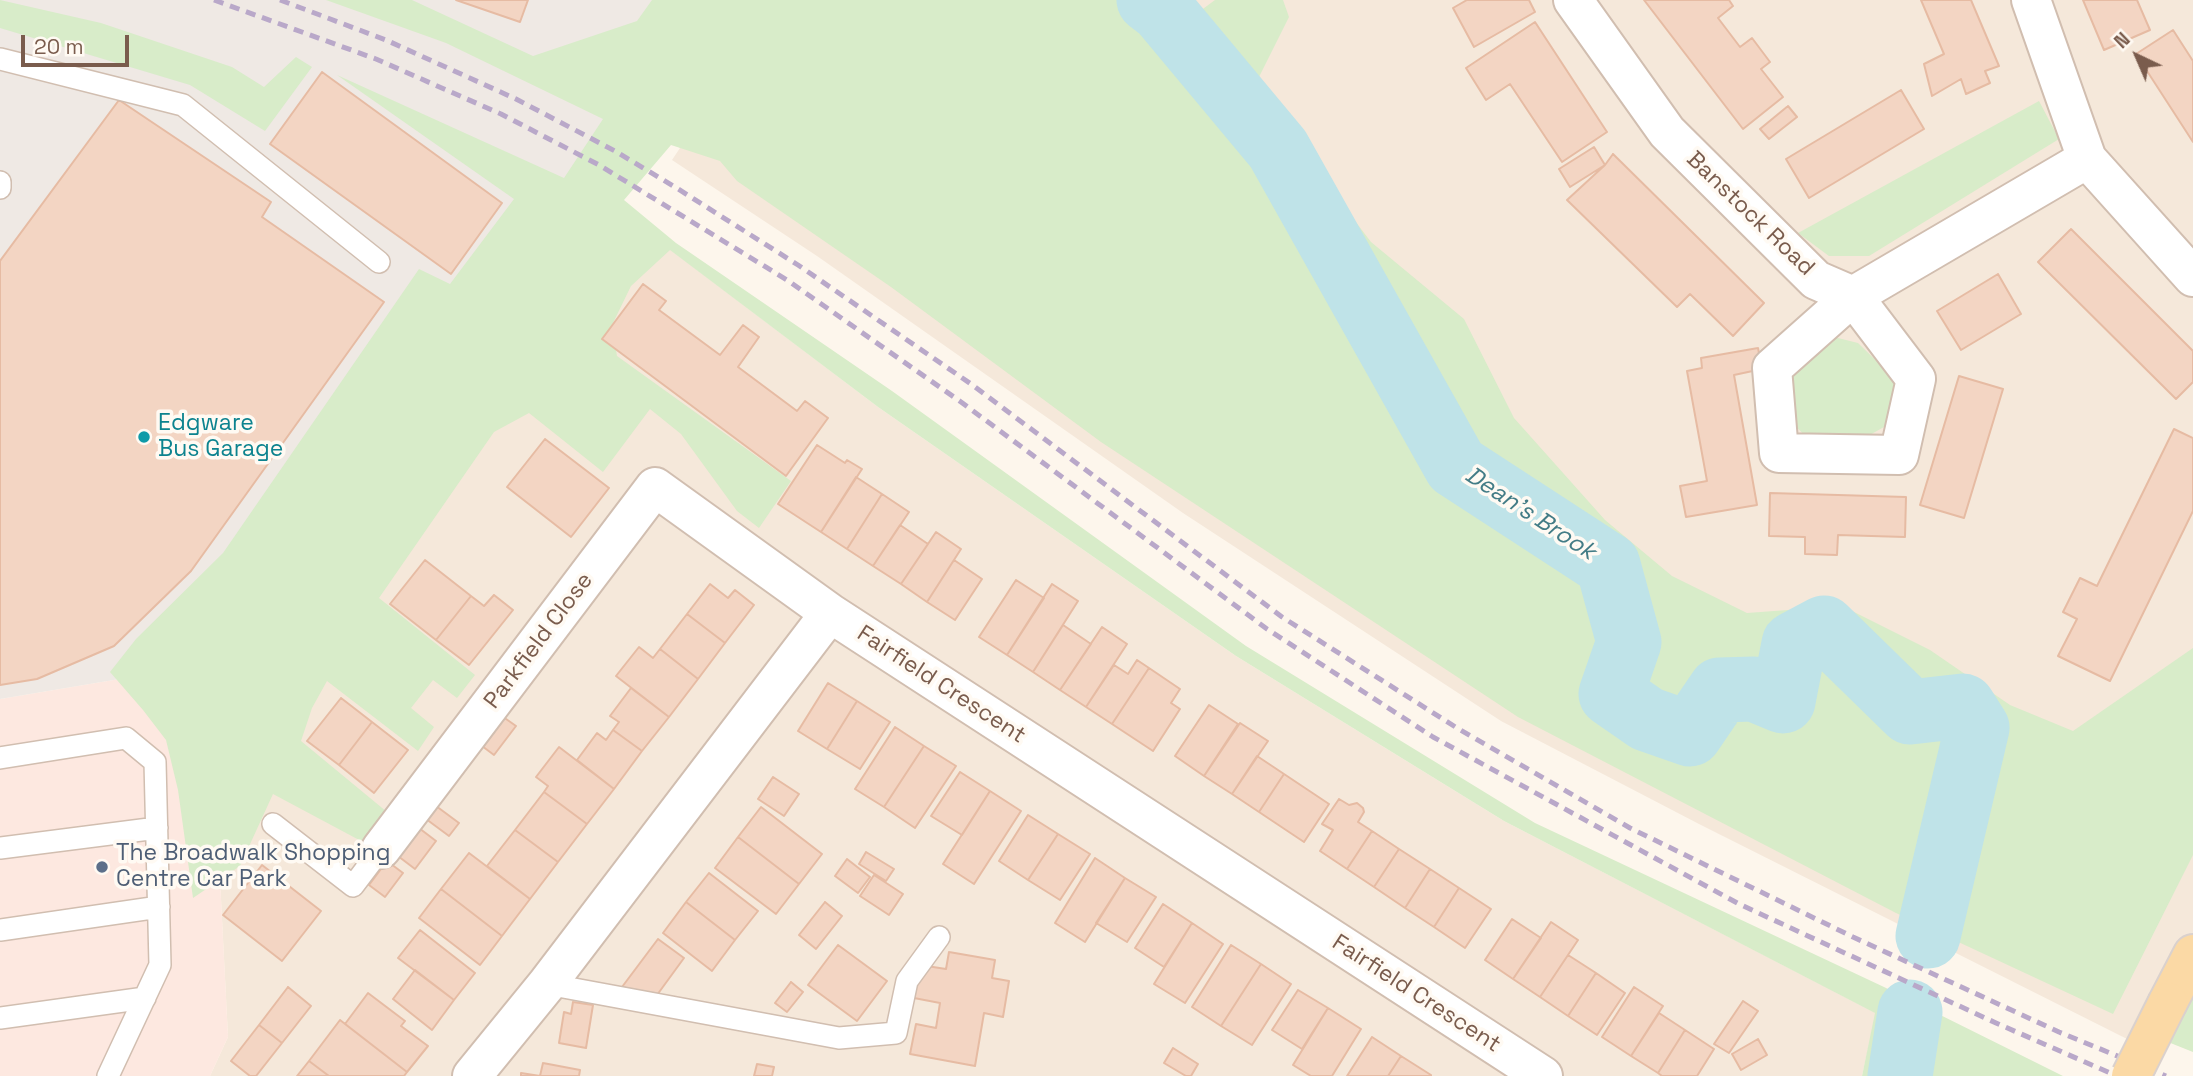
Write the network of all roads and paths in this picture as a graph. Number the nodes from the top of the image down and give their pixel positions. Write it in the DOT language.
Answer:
graph roads {
  1 [pos="1573,0"];
  2 [pos="2031,0"];
  3 [pos="0,59"];
  4 [pos="2087,159"];
  5 [pos="0,182"];
  6 [pos="0,188"];
  7 [pos="379,262"];
  8 [pos="2193,277"];
  9 [pos="1853,296"];
  10 [pos="830,612"];
  11 [pos="0,758"];
  12 [pos="273,824"];
  13 [pos="157,828"];
  14 [pos="0,848"];
  15 [pos="381,849"];
  16 [pos="159,907"];
  17 [pos="0,930"];
  18 [pos="939,937"];
  19 [pos="2193,954"];
  20 [pos="547,984"];
  21 [pos="145,998"];
  22 [pos="0,1018"];
  23 [pos="108,1076"];
  24 [pos="472,1076"];
  25 [pos="1543,1076"];
  26 [pos="2131,1076"];
  1 -- 9 [label="street, Banstock Road"];
  2 -- 4 [label="street"];
  3 -- 7 [label="lane"];
  4 -- 8 [label="street"];
  4 -- 9 [label="street"];
  5 -- 6 [label="lane"];
  9 -- 9 [label="street"];
  10 -- 15 [label="street, Parkfield Close"];
  10 -- 20 [label="street"];
  10 -- 25 [label="street, Fairfield Crescent"];
  11 -- 13 [label="lane"];
  12 -- 15 [label="lane, Parkfield Close"];
  13 -- 14 [label="lane"];
  13 -- 16 [label="lane"];
  16 -- 17 [label="lane"];
  16 -- 21 [label="lane"];
  18 -- 20 [label="lane"];
  19 -- 26 [label="main road, bridge"];
  20 -- 24 [label="street"];
  21 -- 22 [label="lane"];
  21 -- 23 [label="lane"];
}
